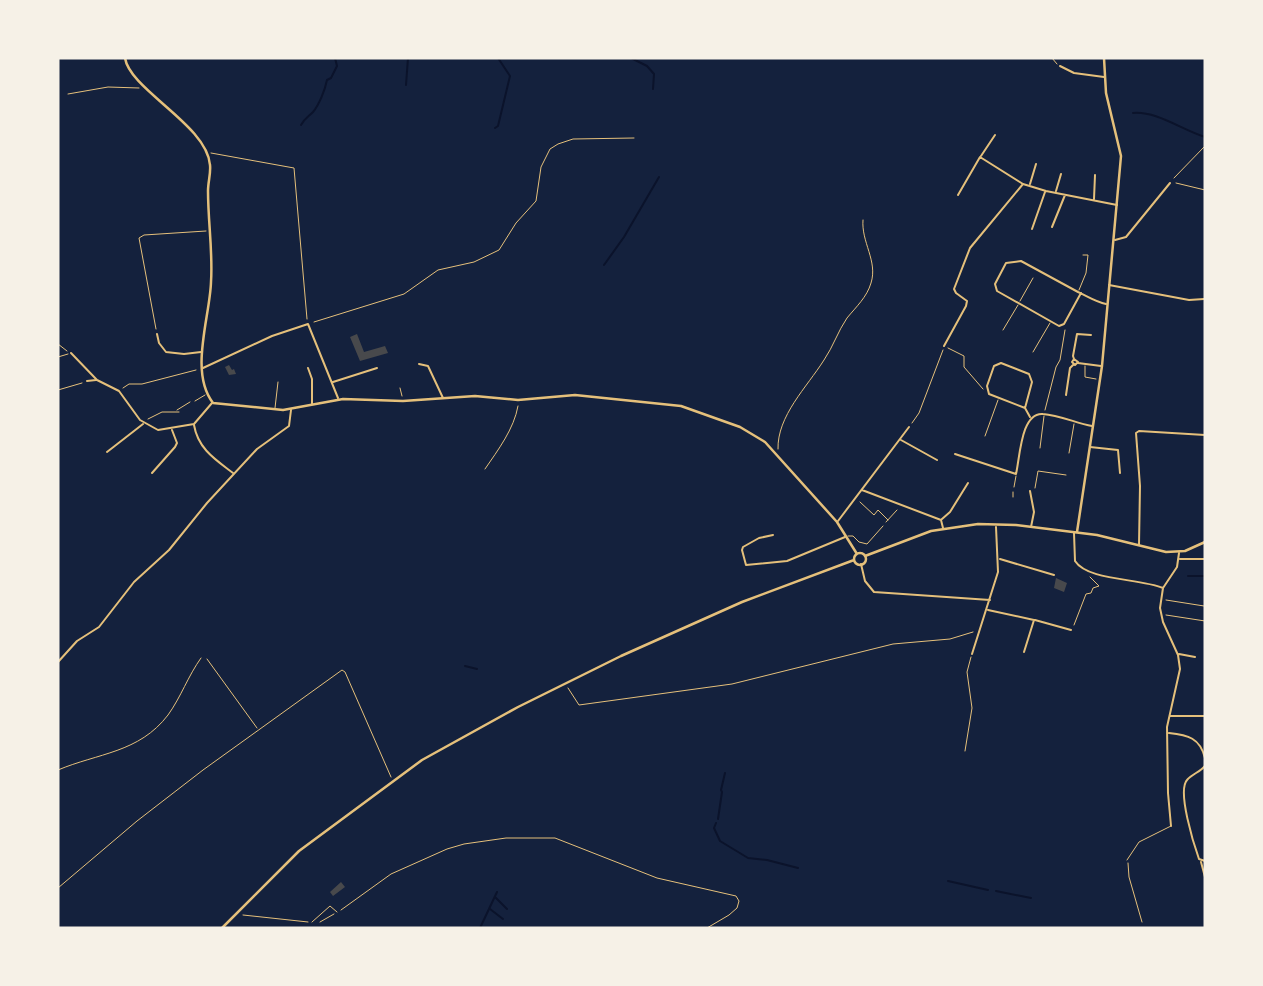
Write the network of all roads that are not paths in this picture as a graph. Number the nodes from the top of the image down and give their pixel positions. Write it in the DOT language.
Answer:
graph roads {
  1 [pos="125,58"];
  2 [pos="1104,58"];
  3 [pos="1060,66"];
  4 [pos="1105,76"];
  5 [pos="995,135"];
  6 [pos="981,157"];
  7 [pos="1036,164"];
  8 [pos="1062,174"];
  9 [pos="1095,175"];
  10 [pos="1170,183"];
  11 [pos="1023,184"];
  12 [pos="1030,185"];
  13 [pos="1046,191"];
  14 [pos="1056,192"];
  15 [pos="1065,194"];
  16 [pos="958,195"];
  17 [pos="1094,200"];
  18 [pos="1118,205"];
  19 [pos="1052,227"];
  20 [pos="1032,229"];
  21 [pos="1114,239"];
  22 [pos="1083,255"];
  23 [pos="1033,278"];
  24 [pos="1108,285"];
  25 [pos="1079,292"];
  26 [pos="1204,299"];
  27 [pos="1019,303"];
  28 [pos="1107,304"];
  29 [pos="1051,321"];
  30 [pos="1003,330"];
  31 [pos="157,334"];
  32 [pos="1091,335"];
  33 [pos="944,346"];
  34 [pos="202,352"];
  35 [pos="1033,352"];
  36 [pos="71,354"];
  37 [pos="58,357"];
  38 [pos="1074,359"];
  39 [pos="1078,363"];
  40 [pos="419,364"];
  41 [pos="1086,364"];
  42 [pos="1073,365"];
  43 [pos="1102,366"];
  44 [pos="202,368"];
  45 [pos="307,368"];
  46 [pos="377,368"];
  47 [pos="1096,379"];
  48 [pos="97,380"];
  49 [pos="87,381"];
  50 [pos="278,382"];
  51 [pos="332,383"];
  52 [pos="207,394"];
  53 [pos="1066,395"];
  54 [pos="999,398"];
  55 [pos="338,399"];
  56 [pos="443,399"];
  57 [pos="195,401"];
  58 [pos="213,403"];
  59 [pos="312,405"];
  60 [pos="1025,408"];
  61 [pos="291,410"];
  62 [pos="275,411"];
  63 [pos="1045,413"];
  64 [pos="1031,418"];
  65 [pos="1075,422"];
  66 [pos="144,423"];
  67 [pos="194,424"];
  68 [pos="1093,427"];
  69 [pos="909,428"];
  70 [pos="172,429"];
  71 [pos="1205,435"];
  72 [pos="985,436"];
  73 [pos="900,439"];
  74 [pos="1088,446"];
  75 [pos="1040,448"];
  76 [pos="107,452"];
  77 [pos="1069,453"];
  78 [pos="955,454"];
  79 [pos="937,460"];
  80 [pos="152,473"];
  81 [pos="234,473"];
  82 [pos="1120,473"];
  83 [pos="1016,474"];
  84 [pos="968,483"];
  85 [pos="1014,487"];
  86 [pos="861,489"];
  87 [pos="1029,489"];
  88 [pos="941,520"];
  89 [pos="837,522"];
  90 [pos="996,524"];
  91 [pos="883,526"];
  92 [pos="1031,527"];
  93 [pos="943,528"];
  94 [pos="1076,532"];
  95 [pos="773,536"];
  96 [pos="846,537"];
  97 [pos="1205,542"];
  98 [pos="1139,546"];
  99 [pos="1179,552"];
  100 [pos="857,554"];
  101 [pos="865,556"];
  102 [pos="1179,558"];
  103 [pos="999,559"];
  104 [pos="1205,559"];
  105 [pos="854,560"];
  106 [pos="861,564"];
  107 [pos="1054,575"];
  108 [pos="1163,588"];
  109 [pos="990,600"];
  110 [pos="987,610"];
  111 [pos="1034,620"];
  112 [pos="1071,630"];
  113 [pos="1024,652"];
  114 [pos="972,654"];
  115 [pos="1178,654"];
  116 [pos="1195,657"];
  117 [pos="58,662"];
  118 [pos="1169,715"];
  119 [pos="1205,716"];
  120 [pos="1168,733"];
  121 [pos="1205,758"];
  122 [pos="1205,766"];
  123 [pos="1171,826"];
  124 [pos="1127,860"];
  125 [pos="1203,861"];
  126 [pos="1205,877"];
  127 [pos="339,911"];
  128 [pos="312,922"];
  129 [pos="222,928"];
  1 -- 34 [label="street"];
  2 -- 4 [label="street"];
  3 -- 4 [label="street"];
  4 -- 18 [label="street"];
  5 -- 6 [label="street"];
  6 -- 11 [label="street"];
  6 -- 16 [label="street"];
  7 -- 12 [label="street"];
  8 -- 14 [label="street"];
  9 -- 17 [label="street"];
  10 -- 21 [label="street"];
  11 -- 12 [label="street"];
  11 -- 33 [label="street"];
  12 -- 13 [label="street"];
  13 -- 14 [label="street"];
  13 -- 20 [label="street"];
  14 -- 15 [label="street"];
  15 -- 17 [label="street"];
  15 -- 19 [label="street"];
  17 -- 18 [label="street"];
  18 -- 21 [label="street"];
  21 -- 24 [label="street"];
  22 -- 25 [label="lane"];
  23 -- 27 [label="lane"];
  24 -- 26 [label="street"];
  24 -- 28 [label="street"];
  25 -- 27 [label="street"];
  25 -- 28 [label="street"];
  25 -- 29 [label="street"];
  27 -- 29 [label="street"];
  27 -- 30 [label="lane"];
  28 -- 43 [label="street"];
  29 -- 35 [label="lane"];
  31 -- 34 [label="street"];
  32 -- 38 [label="street"];
  34 -- 44 [label="street"];
  36 -- 37 [label="lane"];
  36 -- 48 [label="street"];
  38 -- 39 [label="street"];
  38 -- 42 [label="street"];
  39 -- 41 [label="street"];
  39 -- 42 [label="street"];
  40 -- 56 [label="street"];
  41 -- 43 [label="street"];
  41 -- 47 [label="lane"];
  42 -- 53 [label="street"];
  43 -- 68 [label="street"];
  44 -- 51 [label="street"];
  44 -- 52 [label="street"];
  45 -- 59 [label="street"];
  46 -- 51 [label="street"];
  48 -- 49 [label="street"];
  48 -- 66 [label="street"];
  50 -- 62 [label="lane"];
  51 -- 55 [label="street"];
  52 -- 57 [label="lane"];
  52 -- 58 [label="street"];
  54 -- 60 [label="street"];
  54 -- 60 [label="street"];
  54 -- 72 [label="lane"];
  55 -- 56 [label="street"];
  55 -- 59 [label="street"];
  56 -- 89 [label="street"];
  58 -- 62 [label="street"];
  58 -- 67 [label="street"];
  59 -- 61 [label="street"];
  60 -- 64 [label="street"];
  61 -- 62 [label="street"];
  61 -- 81 [label="street"];
  63 -- 64 [label="street"];
  63 -- 65 [label="street"];
  63 -- 75 [label="lane"];
  64 -- 83 [label="street"];
  65 -- 68 [label="street"];
  65 -- 77 [label="lane"];
  66 -- 70 [label="street"];
  66 -- 76 [label="street"];
  67 -- 70 [label="street"];
  67 -- 81 [label="street"];
  68 -- 74 [label="street"];
  69 -- 73 [label="street"];
  70 -- 80 [label="street"];
  71 -- 98 [label="street"];
  73 -- 79 [label="street"];
  73 -- 86 [label="street"];
  74 -- 82 [label="street"];
  74 -- 94 [label="street"];
  78 -- 83 [label="street"];
  81 -- 117 [label="street"];
  83 -- 85 [label="lane"];
  84 -- 88 [label="street"];
  86 -- 88 [label="street"];
  86 -- 89 [label="street"];
  87 -- 92 [label="street"];
  88 -- 93 [label="street"];
  89 -- 96 [label="street"];
  90 -- 92 [label="street"];
  90 -- 93 [label="street"];
  90 -- 103 [label="street"];
  91 -- 96 [label="lane"];
  92 -- 94 [label="street"];
  93 -- 101 [label="street"];
  94 -- 98 [label="street"];
  94 -- 108 [label="street"];
  95 -- 96 [label="street"];
  96 -- 100 [label="street"];
  97 -- 99 [label="street"];
  98 -- 99 [label="street"];
  99 -- 102 [label="street"];
  100 -- 101 [label="street"];
  100 -- 105 [label="street"];
  101 -- 106 [label="street"];
  102 -- 104 [label="street"];
  102 -- 108 [label="street"];
  103 -- 107 [label="street"];
  103 -- 109 [label="street"];
  105 -- 106 [label="street"];
  105 -- 129 [label="street"];
  106 -- 109 [label="street"];
  108 -- 115 [label="street"];
  109 -- 110 [label="street"];
  110 -- 111 [label="street"];
  110 -- 114 [label="street"];
  111 -- 112 [label="street"];
  111 -- 113 [label="street"];
  115 -- 116 [label="street"];
  115 -- 118 [label="street"];
  118 -- 119 [label="street"];
  118 -- 120 [label="street"];
  120 -- 121 [label="street"];
  120 -- 123 [label="street"];
  122 -- 125 [label="street"];
  123 -- 124 [label="lane"];
  125 -- 126 [label="street"];
  127 -- 128 [label="lane"];
}
